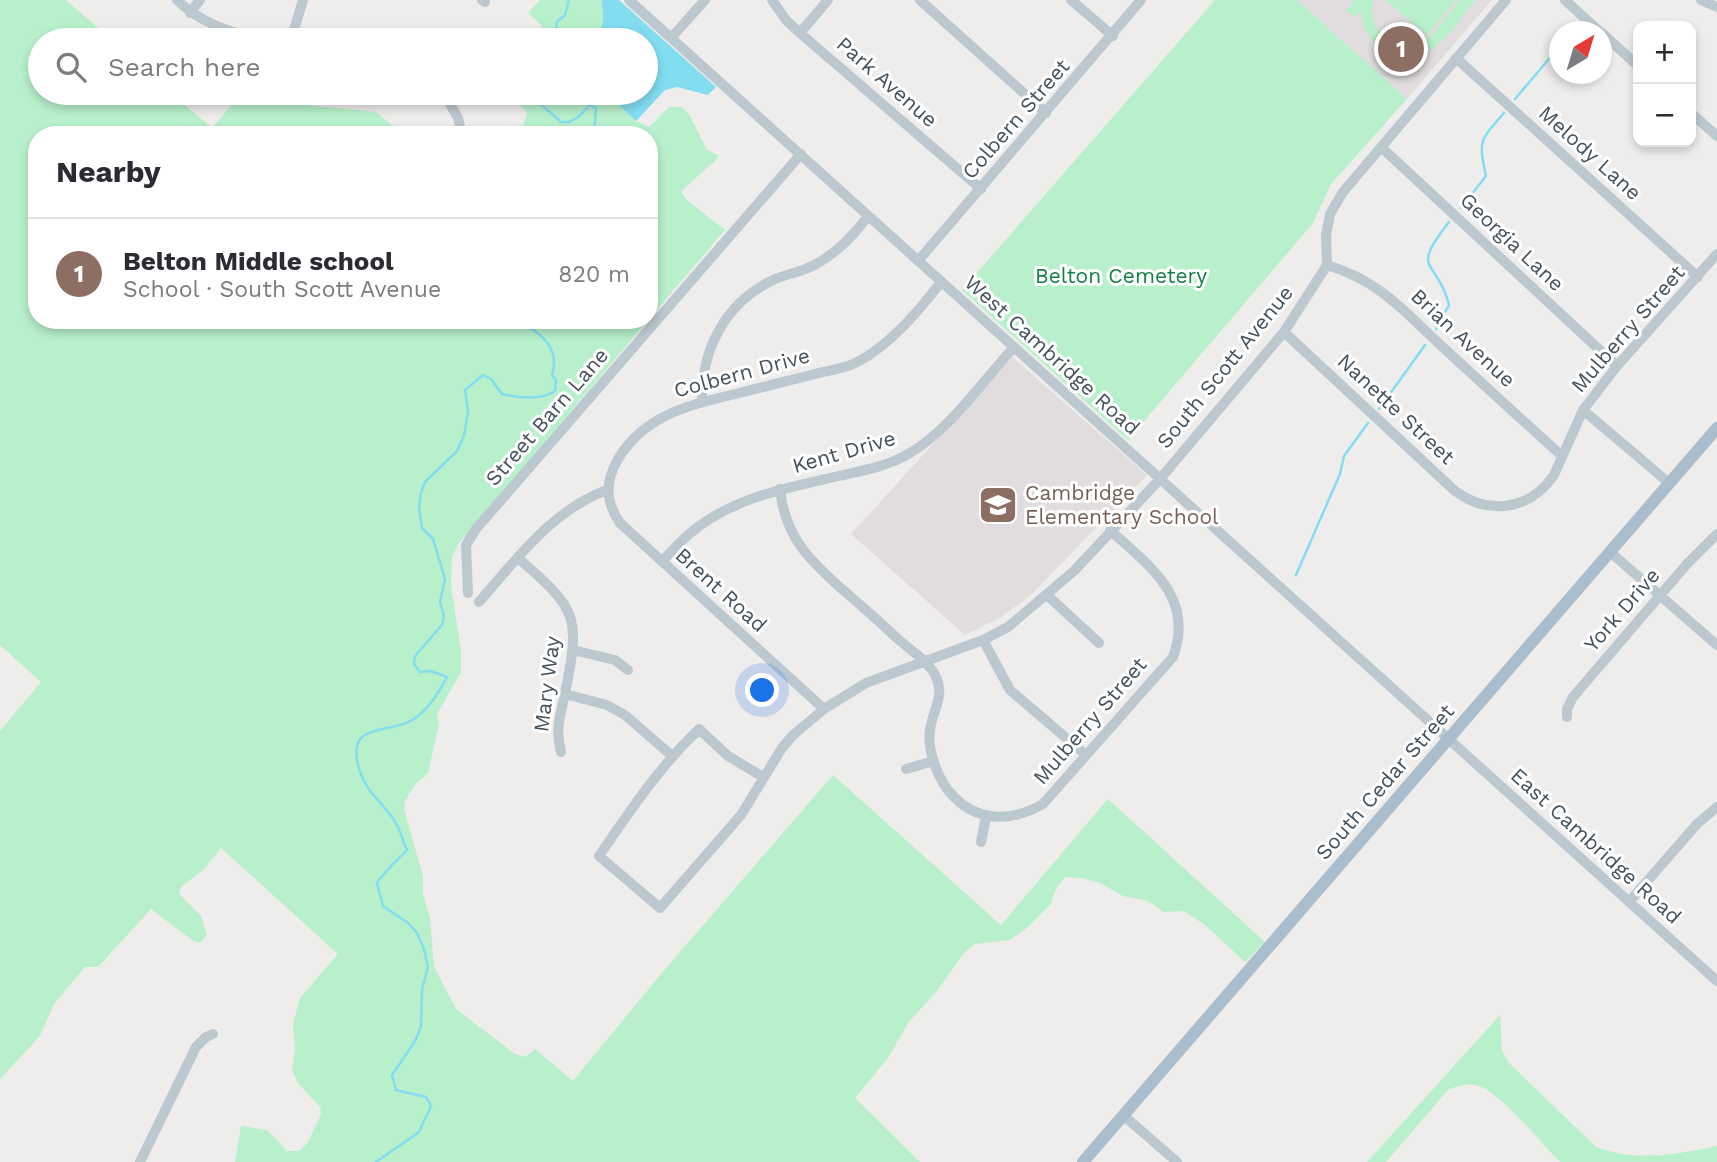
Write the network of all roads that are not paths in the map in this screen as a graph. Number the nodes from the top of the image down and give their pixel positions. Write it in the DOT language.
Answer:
graph roads {
  1 [pos="177,0"];
  2 [pos="200,0"];
  3 [pos="303,0"];
  4 [pos="629,0"];
  5 [pos="705,0"];
  6 [pos="772,0"];
  7 [pos="828,0"];
  8 [pos="920,0"];
  9 [pos="1071,0"];
  10 [pos="1141,0"];
  11 [pos="1506,0"];
  12 [pos="1565,0"];
  13 [pos="1702,0"];
  14 [pos="1717,7"];
  15 [pos="190,13"];
  16 [pos="1589,21"];
  17 [pos="219,28"];
  18 [pos="294,28"];
  19 [pos="800,33"];
  20 [pos="1112,36"];
  21 [pos="671,38"];
  22 [pos="1612,42"];
  23 [pos="1456,58"];
  24 [pos="1633,61"];
  25 [pos="451,105"];
  26 [pos="1046,113"];
  27 [pos="1696,117"];
  28 [pos="460,126"];
  29 [pos="1717,136"];
  30 [pos="1381,147"];
  31 [pos="801,154"];
  32 [pos="982,189"];
  33 [pos="869,216"];
  34 [pos="1717,254"];
  35 [pos="918,261"];
  36 [pos="1327,265"];
  37 [pos="1698,277"];
  38 [pos="941,282"];
  39 [pos="658,319"];
  40 [pos="649,329"];
  41 [pos="1284,332"];
  42 [pos="1014,347"];
  43 [pos="1616,366"];
  44 [pos="702,402"];
  45 [pos="1583,410"];
  46 [pos="1717,428"];
  47 [pos="1562,456"];
  48 [pos="1160,479"];
  49 [pos="1670,483"];
  50 [pos="780,489"];
  51 [pos="607,491"];
  52 [pos="1486,506"];
  53 [pos="1110,530"];
  54 [pos="1717,534"];
  55 [pos="1610,552"];
  56 [pos="518,558"];
  57 [pos="662,561"];
  58 [pos="468,593"];
  59 [pos="1047,595"];
  60 [pos="1660,596"];
  61 [pos="479,602"];
  62 [pos="983,640"];
  63 [pos="1099,643"];
  64 [pos="1717,645"];
  65 [pos="573,650"];
  66 [pos="925,663"];
  67 [pos="628,670"];
  68 [pos="565,694"];
  69 [pos="824,709"];
  70 [pos="1567,717"];
  71 [pos="1448,739"];
  72 [pos="561,752"];
  73 [pos="671,755"];
  74 [pos="1086,755"];
  75 [pos="934,761"];
  76 [pos="906,769"];
  77 [pos="763,777"];
  78 [pos="1717,807"];
  79 [pos="986,817"];
  80 [pos="981,842"];
  81 [pos="1629,902"];
  82 [pos="1717,981"];
  83 [pos="213,1034"];
  84 [pos="1123,1115"];
  85 [pos="140,1162"];
  86 [pos="1083,1162"];
  87 [pos="1177,1162"];
  1 -- 15 [label="street"];
  2 -- 15 [label="street"];
  3 -- 18 [label="street"];
  4 -- 21 [label="street, West Cambridge Road"];
  5 -- 21 [label="street"];
  6 -- 19 [label="street, Park Avenue"];
  7 -- 19 [label="street"];
  8 -- 26 [label="street"];
  9 -- 20 [label="street"];
  10 -- 20 [label="street, Colbern Street"];
  11 -- 23 [label="street"];
  12 -- 16 [label="street"];
  13 -- 14 [label="street"];
  15 -- 17 [label="street"];
  19 -- 32 [label="street, Park Avenue"];
  20 -- 26 [label="street, Colbern Street"];
  21 -- 31 [label="street, West Cambridge Road"];
  22 -- 24 [label="street"];
  23 -- 30 [label="street"];
  23 -- 37 [label="street, Melody Lane"];
  25 -- 28 [label="street"];
  26 -- 32 [label="street, Colbern Street"];
  27 -- 29 [label="street"];
  30 -- 36 [label="street"];
  30 -- 43 [label="street, Georgia Lane"];
  31 -- 33 [label="street, West Cambridge Road"];
  31 -- 39 [label="street, Street Barn Lane"];
  32 -- 35 [label="street, Colbern Street"];
  33 -- 35 [label="street, West Cambridge Road"];
  33 -- 44 [label="street"];
  34 -- 37 [label="street, Mulberry Street"];
  35 -- 38 [label="street, West Cambridge Road"];
  36 -- 41 [label="street, South Scott Avenue"];
  36 -- 47 [label="street, Brian Avenue"];
  37 -- 43 [label="street, Mulberry Street"];
  38 -- 42 [label="street, West Cambridge Road"];
  38 -- 44 [label="street, Colbern Drive"];
  40 -- 58 [label="street, Street Barn Lane"];
  41 -- 48 [label="street, South Scott Avenue"];
  41 -- 52 [label="street, Nanette Street"];
  42 -- 48 [label="street, West Cambridge Road"];
  42 -- 50 [label="street, Kent Drive"];
  43 -- 45 [label="street, Mulberry Street"];
  44 -- 51 [label="street, Colbern Drive"];
  45 -- 47 [label="street, Mulberry Street"];
  45 -- 49 [label="street"];
  46 -- 49 [label="main road, South Cedar Street"];
  47 -- 52 [label="street, Mulberry Street"];
  48 -- 53 [label="street, South Scott Avenue"];
  48 -- 71 [label="street, West Cambridge Road"];
  49 -- 55 [label="main road, South Cedar Street"];
  50 -- 57 [label="street, Kent Drive"];
  50 -- 66 [label="street"];
  51 -- 56 [label="street"];
  51 -- 57 [label="street, Brent Road"];
  53 -- 59 [label="street, South Scott Avenue"];
  53 -- 74 [label="street, Mulberry Street"];
  54 -- 60 [label="street, York Drive"];
  55 -- 60 [label="street"];
  55 -- 71 [label="main road, South Cedar Street"];
  56 -- 61 [label="street"];
  56 -- 65 [label="street, Mary Way"];
  57 -- 69 [label="street, Brent Road"];
  59 -- 62 [label="street, South Scott Avenue"];
  59 -- 63 [label="street"];
  60 -- 64 [label="street"];
  60 -- 70 [label="street, York Drive"];
  62 -- 66 [label="street, South Scott Avenue"];
  62 -- 74 [label="street"];
  65 -- 67 [label="street"];
  65 -- 68 [label="street, Mary Way"];
  66 -- 69 [label="street, South Scott Avenue"];
  66 -- 75 [label="street"];
  68 -- 72 [label="street, Mary Way"];
  68 -- 73 [label="street"];
  69 -- 77 [label="street"];
  71 -- 81 [label="street, East Cambridge Road"];
  71 -- 84 [label="main road, South Cedar Street"];
  73 -- 77 [label="street"];
  73 -- 77 [label="street"];
  74 -- 79 [label="street, Mulberry Street"];
  75 -- 76 [label="street"];
  75 -- 79 [label="street"];
  78 -- 81 [label="street"];
  79 -- 80 [label="street"];
  81 -- 82 [label="street, East Cambridge Road"];
  83 -- 85 [label="street"];
  84 -- 86 [label="main road, South Cedar Street"];
  84 -- 87 [label="street"];
}
